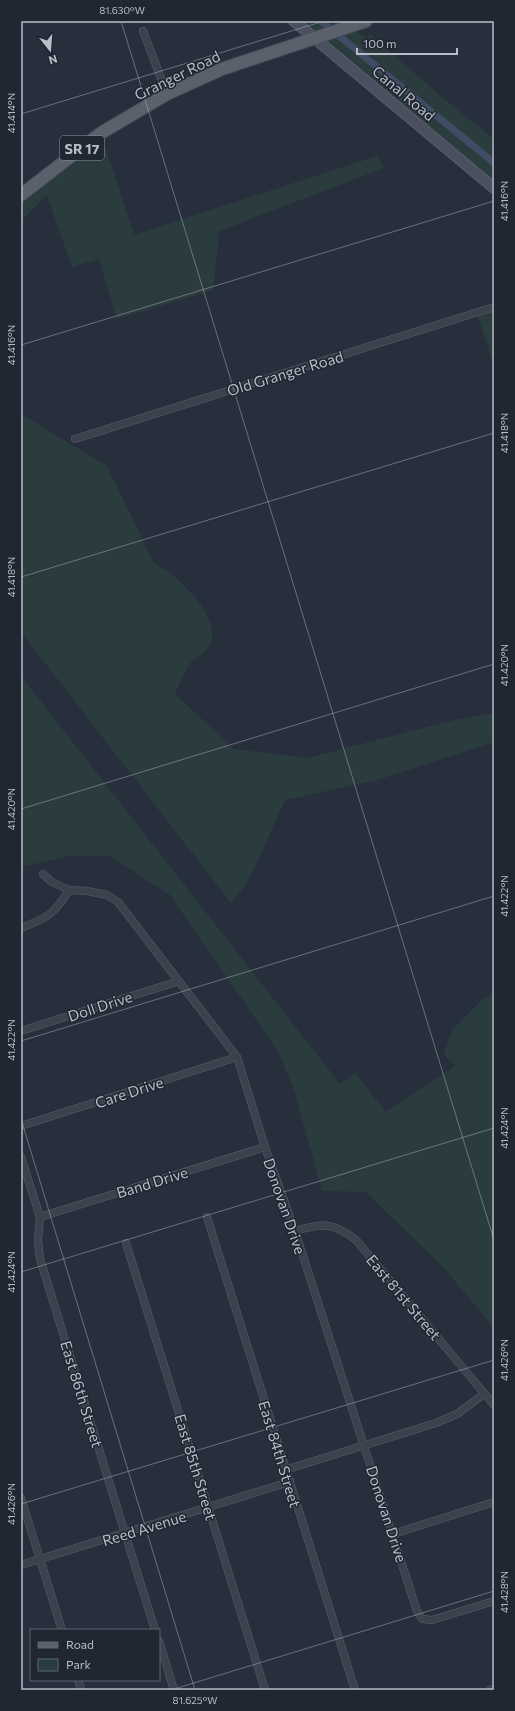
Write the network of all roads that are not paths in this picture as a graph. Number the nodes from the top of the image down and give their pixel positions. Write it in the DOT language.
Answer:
graph roads {
  1 [pos="294,21"];
  2 [pos="366,21"];
  3 [pos="142,31"];
  4 [pos="320,36"];
  5 [pos="167,94"];
  6 [pos="494,188"];
  7 [pos="21,195"];
  8 [pos="494,308"];
  9 [pos="75,439"];
  10 [pos="43,874"];
  11 [pos="69,890"];
  12 [pos="21,928"];
  13 [pos="179,981"];
  14 [pos="21,1031"];
  15 [pos="237,1057"];
  16 [pos="21,1126"];
  17 [pos="265,1147"];
  18 [pos="21,1157"];
  19 [pos="40,1217"];
  20 [pos="207,1217"];
  21 [pos="295,1231"];
  22 [pos="126,1243"];
  23 [pos="484,1394"];
  24 [pos="494,1405"];
  25 [pos="365,1445"];
  26 [pos="285,1470"];
  27 [pos="289,1482"];
  28 [pos="21,1498"];
  29 [pos="494,1502"];
  30 [pos="208,1508"];
  31 [pos="125,1534"];
  32 [pos="393,1534"];
  33 [pos="40,1560"];
  34 [pos="21,1565"];
  35 [pos="494,1601"];
  36 [pos="62,1629"];
  37 [pos="155,1629"];
  38 [pos="160,1644"];
  39 [pos="494,1689"];
  40 [pos="174,1690"];
  41 [pos="265,1690"];
  42 [pos="355,1690"];
  43 [pos="490,1690"];
  1 -- 4 [label="street, Canal Road"];
  2 -- 4 [label="main road, Granger Road / SR 17"];
  3 -- 5 [label="street"];
  4 -- 5 [label="main road, Granger Road / SR 17"];
  4 -- 6 [label="street, Canal Road"];
  5 -- 7 [label="main road, Granger Road / SR 17"];
  8 -- 9 [label="street, Old Granger Road"];
  10 -- 11 [label="street, Donovan Drive"];
  11 -- 12 [label="street"];
  11 -- 13 [label="street, Donovan Drive"];
  13 -- 14 [label="street, Doll Drive"];
  13 -- 15 [label="street, Donovan Drive"];
  15 -- 16 [label="street, Care Drive"];
  15 -- 17 [label="street, Donovan Drive"];
  17 -- 19 [label="street, Band Drive"];
  17 -- 21 [label="street, Donovan Drive"];
  18 -- 19 [label="street, East 86th Street"];
  19 -- 31 [label="street, East 86th Street"];
  20 -- 26 [label="street, East 84th Street"];
  21 -- 23 [label="street, East 81st Street"];
  21 -- 25 [label="street, Donovan Drive"];
  22 -- 30 [label="street, East 85th Street"];
  23 -- 24 [label="street, East 81st Street"];
  23 -- 25 [label="street"];
  25 -- 26 [label="street"];
  25 -- 32 [label="street, Donovan Drive"];
  26 -- 27 [label="street, East 84th Street"];
  27 -- 30 [label="street, Reed Avenue"];
  27 -- 42 [label="street, East 84th Street"];
  28 -- 33 [label="street"];
  29 -- 32 [label="street"];
  30 -- 31 [label="street, Reed Avenue"];
  30 -- 41 [label="street, East 85th Street"];
  31 -- 33 [label="street, Reed Avenue"];
  31 -- 37 [label="street, East 86th Street"];
  32 -- 35 [label="street, Donovan Drive"];
  33 -- 34 [label="street, Reed Avenue"];
  33 -- 36 [label="street"];
  38 -- 40 [label="street"];
  39 -- 43 [label="street"];
}
